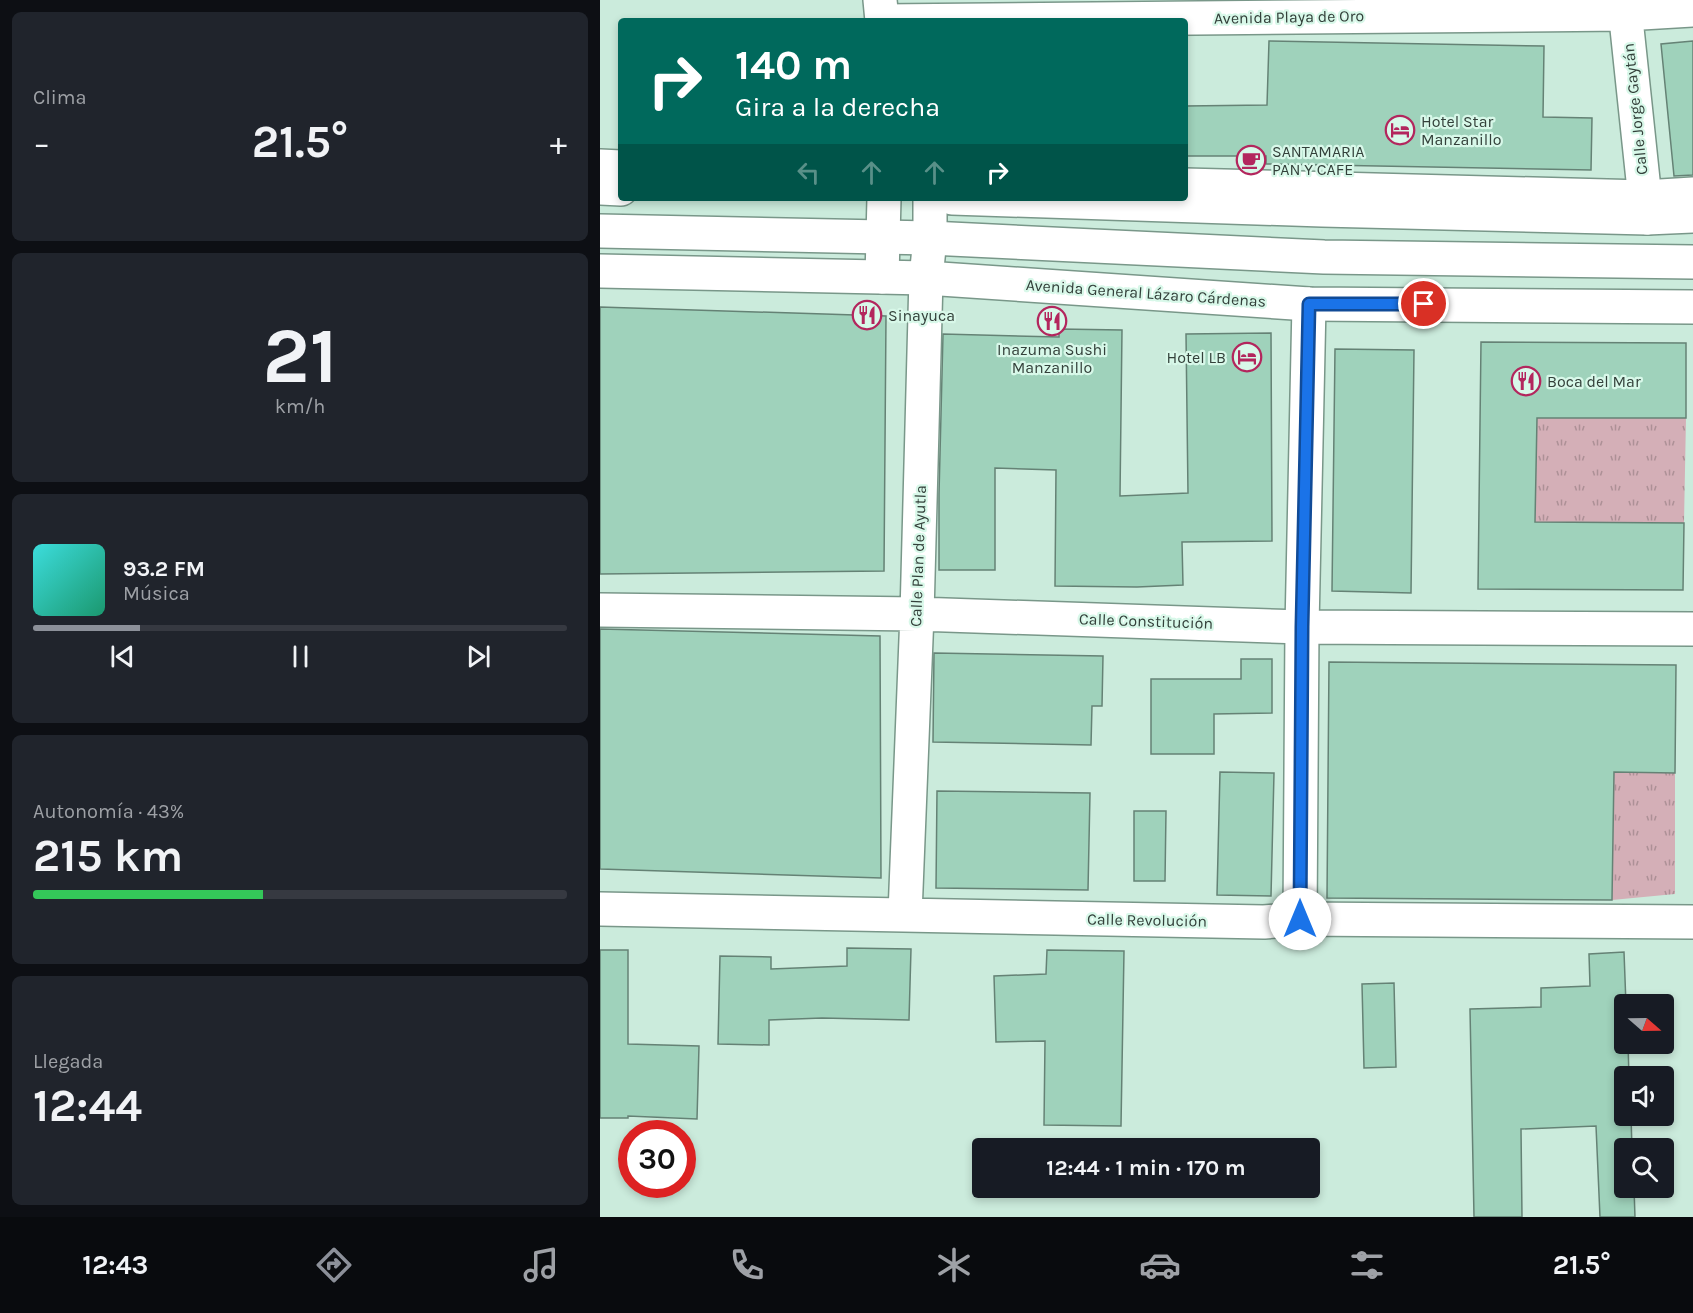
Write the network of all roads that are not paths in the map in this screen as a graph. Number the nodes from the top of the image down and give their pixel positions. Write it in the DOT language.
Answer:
graph roads {
  1 [pos="880,0"];
  2 [pos="1624,7"];
  3 [pos="1693,10"];
  4 [pos="882,18"];
  5 [pos="1041,18"];
  6 [pos="600,166"];
  7 [pos="618,167"];
  8 [pos="1188,185"];
  9 [pos="600,188"];
  10 [pos="618,189"];
  11 [pos="1693,194"];
  12 [pos="884,201"];
  13 [pos="930,201"];
  14 [pos="1044,201"];
  15 [pos="1646,208"];
  16 [pos="1693,216"];
  17 [pos="600,231"];
  18 [pos="882,238"];
  19 [pos="930,238"];
  20 [pos="1693,262"];
  21 [pos="600,271"];
  22 [pos="882,277"];
  23 [pos="926,278"];
  24 [pos="1309,304"];
  25 [pos="1693,307"];
  26 [pos="600,610"];
  27 [pos="916,614"];
  28 [pos="1302,627"];
  29 [pos="1693,629"];
  30 [pos="600,909"];
  31 [pos="905,914"];
  32 [pos="1300,919"];
  33 [pos="1693,922"];
  1 -- 4 [label="street"];
  2 -- 3 [label="street, Avenida Playa de Oro"];
  2 -- 5 [label="street, Avenida Playa de Oro"];
  2 -- 15 [label="street, Calle Jorge Gaytán"];
  6 -- 7 [label="street"];
  8 -- 15 [label="street"];
  9 -- 10 [label="street"];
  11 -- 15 [label="street"];
  12 -- 18 [label="street"];
  13 -- 19 [label="street, Calle Plan de Ayutla"];
  14 -- 15 [label="street"];
  15 -- 16 [label="street"];
  17 -- 18 [label="street"];
  18 -- 19 [label="street"];
  18 -- 22 [label="street"];
  19 -- 20 [label="street"];
  19 -- 23 [label="street, Calle Plan de Ayutla"];
  21 -- 22 [label="street, Avenida General Lázaro Cárdenas"];
  22 -- 23 [label="street, Avenida General Lázaro Cárdenas"];
  23 -- 24 [label="street, Avenida General Lázaro Cárdenas"];
  23 -- 27 [label="street, Calle Plan de Ayutla"];
  24 -- 25 [label="street, Avenida General Lázaro Cárdenas"];
  24 -- 28 [label="street"];
  26 -- 27 [label="street, Calle Constitución"];
  27 -- 28 [label="street, Calle Constitución"];
  27 -- 31 [label="street, Calle Plan de Ayutla"];
  28 -- 29 [label="street, Calle Constitución"];
  28 -- 32 [label="street"];
  30 -- 31 [label="street, Calle Revolución"];
  31 -- 32 [label="street, Calle Revolución"];
  32 -- 33 [label="street, Calle Revolución"];
}
